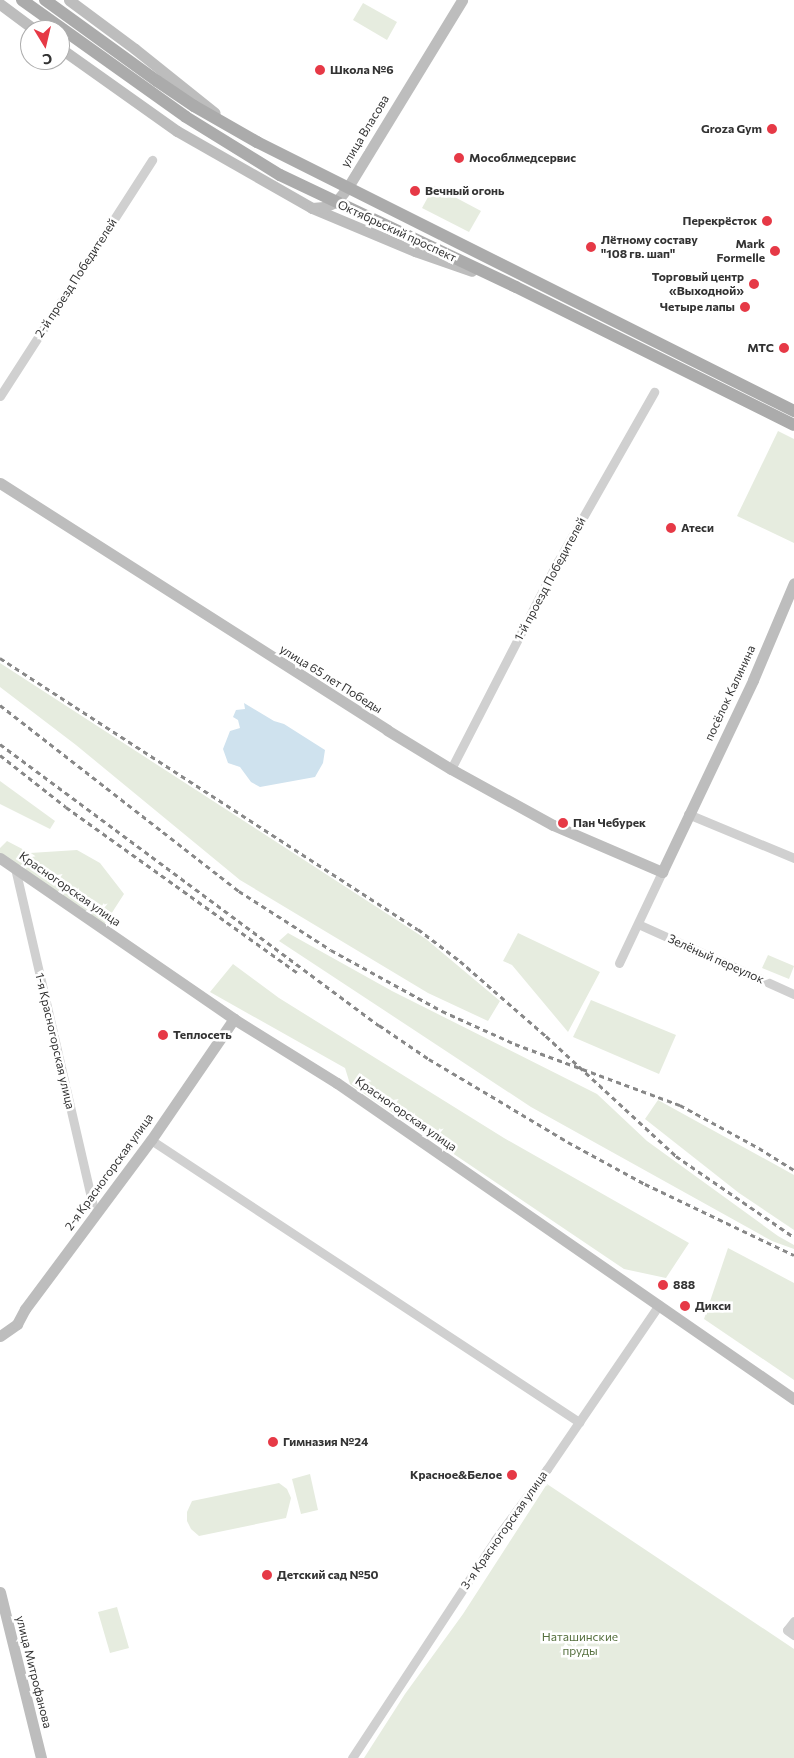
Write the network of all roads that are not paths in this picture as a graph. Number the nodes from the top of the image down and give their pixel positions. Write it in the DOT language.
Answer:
graph roads {
  1 [pos="22,0"];
  2 [pos="45,0"];
  3 [pos="69,0"];
  4 [pos="462,0"];
  5 [pos="0,4"];
  6 [pos="22,20"];
  7 [pos="70,55"];
  8 [pos="236,130"];
  9 [pos="152,160"];
  10 [pos="348,187"];
  11 [pos="336,202"];
  12 [pos="312,208"];
  13 [pos="516,287"];
  14 [pos="654,392"];
  15 [pos="0,396"];
  16 [pos="794,411"];
  17 [pos="794,425"];
  18 [pos="0,483"];
  19 [pos="794,583"];
  20 [pos="451,768"];
  21 [pos="688,814"];
  22 [pos="0,858"];
  23 [pos="794,858"];
  24 [pos="14,868"];
  25 [pos="662,872"];
  26 [pos="638,924"];
  27 [pos="619,963"];
  28 [pos="794,994"];
  29 [pos="234,1019"];
  30 [pos="151,1140"];
  31 [pos="95,1215"];
  32 [pos="659,1305"];
  33 [pos="0,1336"];
  34 [pos="794,1398"];
  35 [pos="579,1422"];
  36 [pos="0,1592"];
  37 [pos="794,1621"];
  38 [pos="791,1633"];
  39 [pos="41,1758"];
  40 [pos="352,1758"];
  1 -- 11 [label="main road, Октябрьский проспект"];
  2 -- 8 [label="main road, Октябрьский проспект"];
  3 -- 8 [label="street"];
  4 -- 10 [label="street, улица Власова"];
  5 -- 6 [label="street"];
  7 -- 12 [label="street"];
  8 -- 10 [label="main road, Октябрьский проспект"];
  9 -- 15 [label="street, 2-й проезд Победителей"];
  10 -- 11 [label="street, улица Власова"];
  10 -- 16 [label="main road, Октябрьский проспект"];
  11 -- 12 [label="street"];
  11 -- 13 [label="main road, Октябрьский проспект"];
  12 -- 13 [label="street"];
  13 -- 17 [label="main road, Октябрьский проспект"];
  14 -- 20 [label="street, 1-й проезд Победителей"];
  18 -- 20 [label="street, улица 65 лет Победы"];
  19 -- 21 [label="street, посёлок Калинина"];
  20 -- 25 [label="street, улица 65 лет Победы"];
  21 -- 23 [label="street"];
  21 -- 25 [label="street, посёлок Калинина"];
  22 -- 24 [label="street, Красногорская улица"];
  24 -- 29 [label="street, Красногорская улица"];
  24 -- 31 [label="street, 1-я Красногорская улица"];
  25 -- 26 [label="street, посёлок Калинина"];
  26 -- 27 [label="street, посёлок Калинина"];
  26 -- 28 [label="street, Зелёный переулок"];
  29 -- 30 [label="street, 2-я Красногорская улица"];
  29 -- 32 [label="street, Красногорская улица"];
  30 -- 31 [label="street, 2-я Красногорская улица"];
  30 -- 35 [label="street"];
  31 -- 33 [label="street, 2-я Красногорская улица"];
  32 -- 34 [label="street, Красногорская улица"];
  32 -- 35 [label="street, 3-я Красногорская улица"];
  35 -- 40 [label="street, 3-я Красногорская улица"];
  36 -- 39 [label="street, улица Митрофанова"];
  37 -- 38 [label="street"];
}
